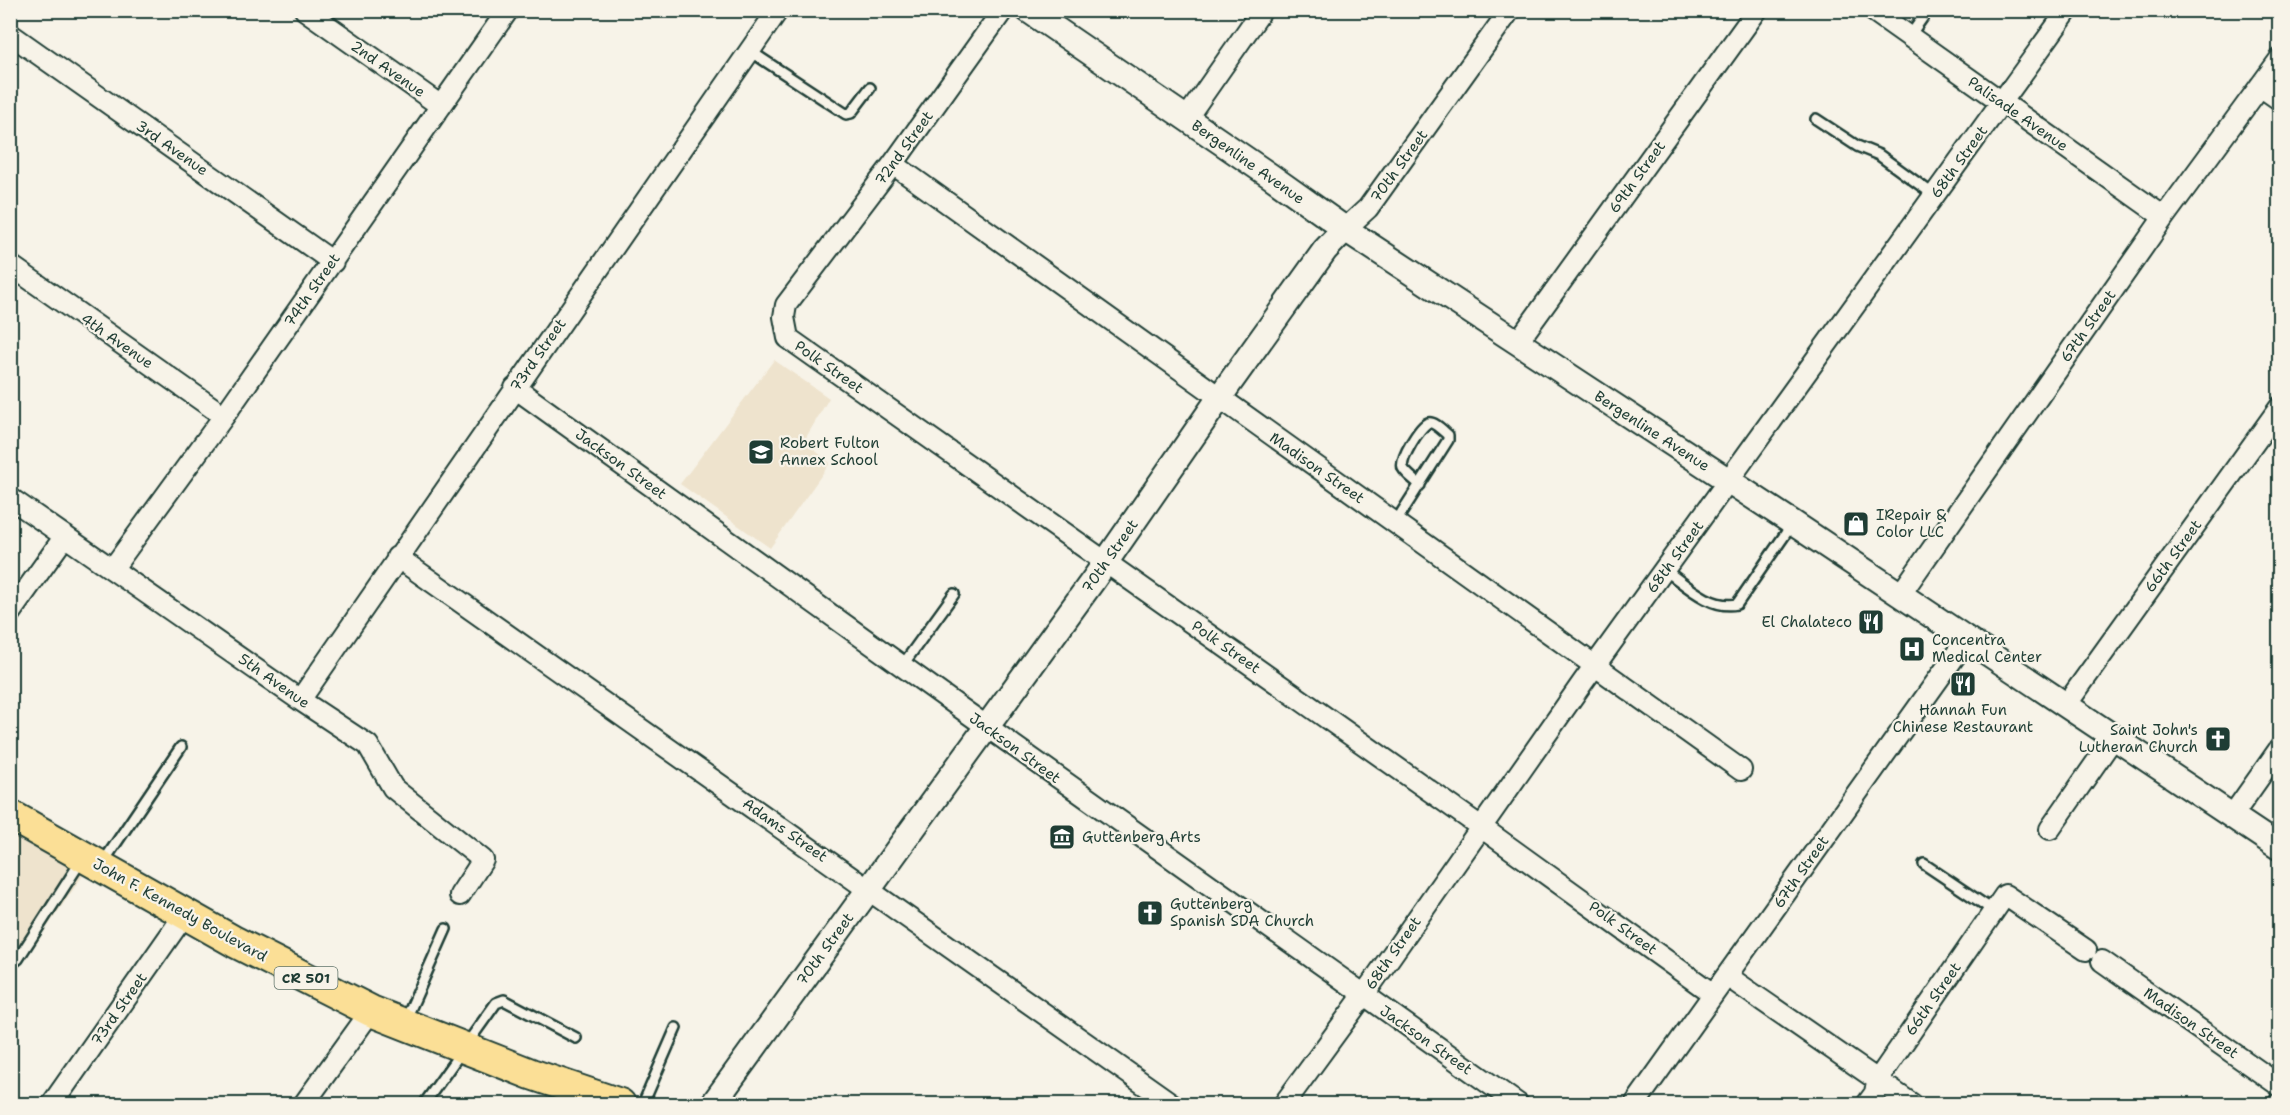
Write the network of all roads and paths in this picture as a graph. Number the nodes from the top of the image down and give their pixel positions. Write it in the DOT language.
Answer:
graph roads {
  1 [pos="305,10"];
  2 [pos="508,10"];
  3 [pos="778,10"];
  4 [pos="1004,10"];
  5 [pos="1028,10"];
  6 [pos="1262,10"];
  7 [pos="1510,10"];
  8 [pos="1757,10"];
  9 [pos="1872,10"];
  10 [pos="1928,10"];
  11 [pos="2068,10"];
  12 [pos="10,34"];
  13 [pos="1909,37"];
  14 [pos="750,51"];
  15 [pos="2280,59"];
  16 [pos="2260,86"];
  17 [pos="870,88"];
  18 [pos="2280,100"];
  19 [pos="2002,103"];
  20 [pos="441,106"];
  21 [pos="1186,119"];
  22 [pos="1816,119"];
  23 [pos="893,164"];
  24 [pos="1934,195"];
  25 [pos="2164,217"];
  26 [pos="1345,229"];
  27 [pos="333,262"];
  28 [pos="10,265"];
  29 [pos="803,283"];
  30 [pos="1517,343"];
  31 [pos="515,388"];
  32 [pos="1218,398"];
  33 [pos="2280,407"];
  34 [pos="224,416"];
  35 [pos="1729,482"];
  36 [pos="1420,485"];
  37 [pos="10,498"];
  38 [pos="1793,523"];
  39 [pos="1395,524"];
  40 [pos="65,536"];
  41 [pos="397,557"];
  42 [pos="1106,562"];
  43 [pos="113,568"];
  44 [pos="1665,570"];
  45 [pos="954,594"];
  46 [pos="1900,595"];
  47 [pos="10,613"];
  48 [pos="1967,639"];
  49 [pos="1596,665"];
  50 [pos="902,666"];
  51 [pos="300,700"];
  52 [pos="2066,705"];
  53 [pos="987,728"];
  54 [pos="2114,737"];
  55 [pos="182,747"];
  56 [pos="2280,748"];
  57 [pos="1742,770"];
  58 [pos="10,814"];
  59 [pos="2232,816"];
  60 [pos="1481,827"];
  61 [pos="2050,830"];
  62 [pos="2280,848"];
  63 [pos="92,861"];
  64 [pos="1924,864"];
  65 [pos="868,890"];
  66 [pos="460,895"];
  67 [pos="1999,903"];
  68 [pos="185,914"];
  69 [pos="446,929"];
  70 [pos="2086,950"];
  71 [pos="2102,961"];
  72 [pos="10,965"];
  73 [pos="1727,976"];
  74 [pos="1713,994"];
  75 [pos="1363,996"];
  76 [pos="371,1011"];
  77 [pos="404,1024"];
  78 [pos="676,1028"];
  79 [pos="576,1038"];
  80 [pos="466,1047"];
  81 [pos="1876,1081"];
  82 [pos="2280,1086"];
  83 [pos="52,1104"];
  84 [pos="304,1104"];
  85 [pos="424,1104"];
  86 [pos="620,1104"];
  87 [pos="643,1104"];
  88 [pos="713,1104"];
  89 [pos="1172,1104"];
  90 [pos="1284,1104"];
  91 [pos="1518,1104"];
  92 [pos="1635,1104"];
  93 [pos="1867,1104"];
  94 [pos="1912,1104"];
  1 -- 20 [label="street, 2nd Avenue"];
  2 -- 20 [label="street, 74th Street"];
  3 -- 14 [label="street, 73rd Street"];
  4 -- 23 [label="street, 72nd Street"];
  5 -- 21 [label="street, Bergenline Avenue"];
  6 -- 21 [label="street"];
  7 -- 26 [label="street, 70th Street"];
  8 -- 30 [label="street, 69th Street"];
  9 -- 13 [label="street, Palisade Avenue"];
  10 -- 13 [label="lane"];
  11 -- 19 [label="street, 68th Street"];
  12 -- 27 [label="street, 3rd Avenue"];
  13 -- 19 [label="street, Palisade Avenue"];
  14 -- 17 [label="lane"];
  14 -- 31 [label="street, 73rd Street"];
  15 -- 16 [label="street, 67th Street"];
  16 -- 18 [label="street"];
  16 -- 25 [label="street, 67th Street"];
  19 -- 24 [label="street, 68th Street"];
  19 -- 25 [label="street, Palisade Avenue"];
  20 -- 27 [label="street, 74th Street"];
  21 -- 26 [label="street, Bergenline Avenue"];
  22 -- 24 [label="lane"];
  23 -- 29 [label="street, 72nd Street"];
  23 -- 32 [label="street, Madison Street"];
  24 -- 35 [label="street, 68th Street"];
  25 -- 46 [label="street, 67th Street"];
  26 -- 30 [label="street, Bergenline Avenue"];
  26 -- 32 [label="street, 70th Street"];
  27 -- 34 [label="street, 74th Street"];
  28 -- 34 [label="street, 4th Avenue"];
  29 -- 42 [label="street, Polk Street"];
  30 -- 35 [label="street, Bergenline Avenue"];
  31 -- 41 [label="street, 73rd Street"];
  31 -- 50 [label="street, Jackson Street"];
  32 -- 39 [label="street, Madison Street"];
  32 -- 42 [label="street, 70th Street"];
  33 -- 52 [label="street, 66th Street"];
  34 -- 43 [label="street, 74th Street"];
  35 -- 38 [label="street, Bergenline Avenue"];
  35 -- 44 [label="street, 68th Street"];
  36 -- 36 [label="lane"];
  36 -- 39 [label="lane"];
  37 -- 40 [label="street, 5th Avenue"];
  38 -- 44 [label="lane"];
  38 -- 46 [label="street, Bergenline Avenue"];
  39 -- 49 [label="street, Madison Street"];
  40 -- 43 [label="street, 5th Avenue"];
  40 -- 47 [label="street"];
  41 -- 51 [label="street, 73rd Street"];
  41 -- 65 [label="street, Adams Street"];
  42 -- 53 [label="street, 70th Street"];
  42 -- 60 [label="street, Polk Street"];
  43 -- 51 [label="street, 5th Avenue"];
  44 -- 49 [label="street, 68th Street"];
  45 -- 50 [label="lane"];
  46 -- 48 [label="street, Bergenline Avenue"];
  48 -- 52 [label="street, Bergenline Avenue"];
  48 -- 73 [label="street, 67th Street"];
  49 -- 57 [label="street, Madison Street"];
  49 -- 60 [label="street, 68th Street"];
  50 -- 53 [label="street, Jackson Street"];
  51 -- 66 [label="street, 5th Avenue"];
  52 -- 54 [label="street, Bergenline Avenue"];
  53 -- 65 [label="street, 70th Street"];
  53 -- 75 [label="street, Jackson Street"];
  54 -- 59 [label="street, Bergenline Avenue"];
  54 -- 61 [label="street"];
  55 -- 63 [label="lane"];
  56 -- 59 [label="street"];
  58 -- 63 [label="main road, John F. Kennedy Boulevard / CR 501"];
  59 -- 62 [label="street, Bergenline Avenue"];
  60 -- 74 [label="street, Polk Street"];
  60 -- 75 [label="street, 68th Street"];
  63 -- 68 [label="main road, John F. Kennedy Boulevard / CR 501"];
  63 -- 72 [label="lane"];
  64 -- 67 [label="lane"];
  65 -- 88 [label="street, 70th Street"];
  65 -- 89 [label="street, Adams Street"];
  67 -- 70 [label="street"];
  67 -- 81 [label="street, 66th Street"];
  68 -- 76 [label="main road, John F. Kennedy Boulevard / CR 501"];
  68 -- 83 [label="street, 73rd Street"];
  69 -- 77 [label="lane"];
  71 -- 82 [label="street, Madison Street"];
  73 -- 74 [label="street, 67th Street"];
  73 -- 81 [label="street"];
  74 -- 92 [label="street, 67th Street"];
  75 -- 90 [label="street, 68th Street"];
  75 -- 91 [label="street, Jackson Street"];
  76 -- 77 [label="main road, John F. Kennedy Boulevard / CR 501"];
  76 -- 84 [label="street"];
  77 -- 80 [label="main road, John F. Kennedy Boulevard / CR 501"];
  78 -- 87 [label="lane"];
  79 -- 80 [label="lane"];
  80 -- 85 [label="lane"];
  80 -- 86 [label="main road, John F. Kennedy Boulevard / CR 501"];
  81 -- 93 [label="street, 66th Street"];
  81 -- 94 [label="street"];
}
